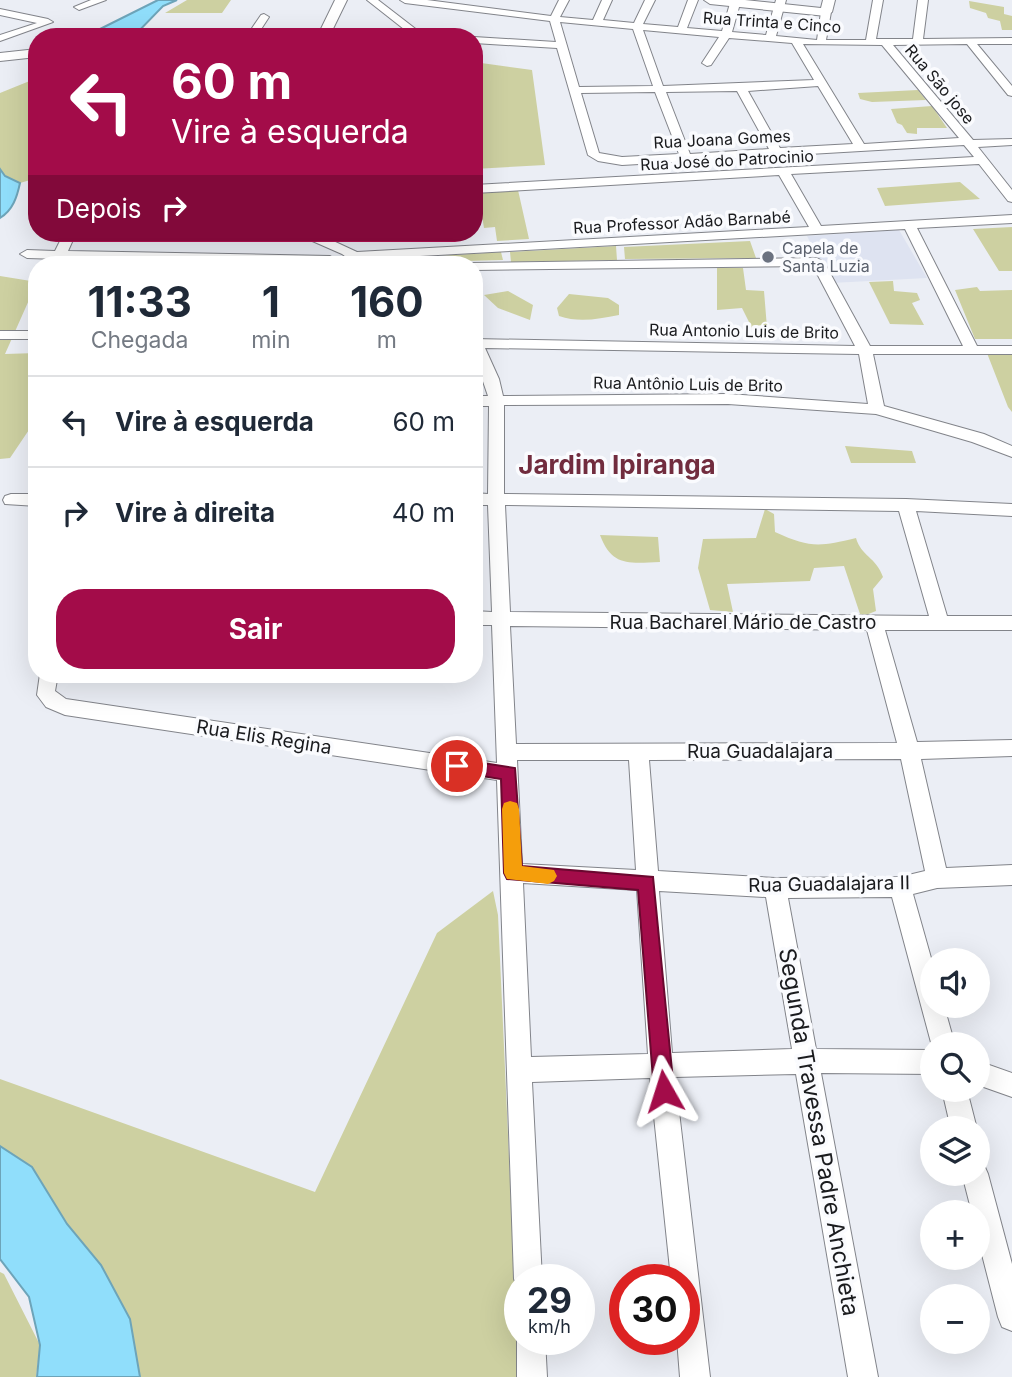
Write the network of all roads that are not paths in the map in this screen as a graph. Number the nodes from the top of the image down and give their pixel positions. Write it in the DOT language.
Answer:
graph roads {
  1 [pos="101,0"];
  2 [pos="341,0"];
  3 [pos="372,0"];
  4 [pos="405,0"];
  5 [pos="477,0"];
  6 [pos="521,0"];
  7 [pos="564,0"];
  8 [pos="607,0"];
  9 [pos="650,0"];
  10 [pos="693,0"];
  11 [pos="710,0"];
  12 [pos="878,0"];
  13 [pos="923,0"];
  14 [pos="12,1"];
  15 [pos="736,1"];
  16 [pos="433,2"];
  17 [pos="780,4"];
  18 [pos="828,6"];
  19 [pos="79,7"];
  20 [pos="470,9"];
  21 [pos="484,11"];
  22 [pos="0,12"];
  23 [pos="511,14"];
  24 [pos="264,17"];
  25 [pos="554,19"];
  26 [pos="477,22"];
  27 [pos="597,22"];
  28 [pos="637,26"];
  29 [pos="30,28"];
  30 [pos="257,28"];
  31 [pos="327,28"];
  32 [pos="409,28"];
  33 [pos="28,29"];
  34 [pos="681,31"];
  35 [pos="726,34"];
  36 [pos="0,38"];
  37 [pos="483,38"];
  38 [pos="770,39"];
  39 [pos="796,41"];
  40 [pos="918,41"];
  41 [pos="969,41"];
  42 [pos="1012,41"];
  43 [pos="821,43"];
  44 [pos="870,44"];
  45 [pos="886,44"];
  46 [pos="561,45"];
  47 [pos="28,54"];
  48 [pos="0,57"];
  49 [pos="707,63"];
  50 [pos="822,83"];
  51 [pos="660,88"];
  52 [pos="741,88"];
  53 [pos="577,90"];
  54 [pos="1012,93"];
  55 [pos="1012,142"];
  56 [pos="969,143"];
  57 [pos="860,147"];
  58 [pos="776,152"];
  59 [pos="686,157"];
  60 [pos="981,160"];
  61 [pos="784,173"];
  62 [pos="483,190"];
  63 [pos="1012,198"];
  64 [pos="1012,219"];
  65 [pos="910,227"];
  66 [pos="818,232"];
  67 [pos="753,236"];
  68 [pos="65,242"];
  69 [pos="316,242"];
  70 [pos="324,242"];
  71 [pos="620,243"];
  72 [pos="504,249"];
  73 [pos="27,254"];
  74 [pos="60,255"];
  75 [pos="99,256"];
  76 [pos="327,256"];
  77 [pos="351,256"];
  78 [pos="412,256"];
  79 [pos="621,263"];
  80 [pos="763,263"];
  81 [pos="483,265"];
  82 [pos="509,265"];
  83 [pos="0,335"];
  84 [pos="28,335"];
  85 [pos="483,344"];
  86 [pos="865,350"];
  87 [pos="972,350"];
  88 [pos="1012,350"];
  89 [pos="483,359"];
  90 [pos="483,401"];
  91 [pos="498,401"];
  92 [pos="877,409"];
  93 [pos="1012,452"];
  94 [pos="496,498"];
  95 [pos="483,499"];
  96 [pos="11,500"];
  97 [pos="28,500"];
  98 [pos="906,505"];
  99 [pos="1012,510"];
  100 [pos="483,618"];
  101 [pos="502,618"];
  102 [pos="874,622"];
  103 [pos="940,623"];
  104 [pos="1012,623"];
  105 [pos="46,683"];
  106 [pos="1012,748"];
  107 [pos="638,751"];
  108 [pos="909,751"];
  109 [pos="508,763"];
  110 [pos="513,873"];
  111 [pos="1012,875"];
  112 [pos="937,878"];
  113 [pos="646,882"];
  114 [pos="900,887"];
  115 [pos="775,888"];
  116 [pos="939,1032"];
  117 [pos="804,1060"];
  118 [pos="920,1062"];
  119 [pos="661,1065"];
  120 [pos="520,1070"];
  121 [pos="990,1077"];
  122 [pos="1012,1084"];
  123 [pos="978,1186"];
  124 [pos="527,1264"];
  125 [pos="1012,1317"];
  126 [pos="531,1355"];
  127 [pos="532,1377"];
  128 [pos="695,1377"];
  129 [pos="863,1377"];
  1 -- 19 [label="street"];
  2 -- 31 [label="main road"];
  3 -- 32 [label="street"];
  4 -- 16 [label="street, Rua Trinta e Cinco"];
  5 -- 20 [label="street"];
  6 -- 23 [label="street"];
  7 -- 25 [label="street"];
  8 -- 27 [label="street"];
  9 -- 28 [label="street"];
  10 -- 34 [label="street"];
  11 -- 15 [label="main road"];
  12 -- 44 [label="street"];
  13 -- 40 [label="street"];
  14 -- 22 [label="street"];
  15 -- 17 [label="main road"];
  15 -- 35 [label="street"];
  16 -- 20 [label="street, Rua Trinta e Cinco"];
  17 -- 18 [label="main road"];
  17 -- 38 [label="street"];
  18 -- 43 [label="street"];
  20 -- 21 [label="street, Rua Trinta e Cinco"];
  21 -- 23 [label="street, Rua Trinta e Cinco"];
  21 -- 26 [label="street"];
  22 -- 29 [label="street"];
  23 -- 25 [label="street, Rua Trinta e Cinco"];
  24 -- 30 [label="street"];
  25 -- 27 [label="street, Rua Trinta e Cinco"];
  25 -- 46 [label="street, Rua Joana Gomes"];
  27 -- 28 [label="street, Rua Trinta e Cinco"];
  28 -- 34 [label="street, Rua Trinta e Cinco"];
  28 -- 51 [label="street"];
  33 -- 36 [label="street"];
  34 -- 35 [label="street, Rua Trinta e Cinco"];
  35 -- 38 [label="street, Rua Trinta e Cinco"];
  35 -- 49 [label="street"];
  37 -- 46 [label="street"];
  38 -- 39 [label="street, Rua Trinta e Cinco"];
  39 -- 43 [label="street, Rua Trinta e Cinco"];
  39 -- 50 [label="street"];
  40 -- 41 [label="street, Rua Trinta e Cinco"];
  40 -- 45 [label="street, Rua Trinta e Cinco"];
  41 -- 42 [label="street, Rua Trinta e Cinco"];
  41 -- 54 [label="street"];
  43 -- 44 [label="street, Rua Trinta e Cinco"];
  44 -- 45 [label="street, Rua Trinta e Cinco"];
  45 -- 56 [label="street, Rua São jose"];
  46 -- 53 [label="street, Rua Joana Gomes"];
  47 -- 48 [label="main road"];
  50 -- 52 [label="street"];
  50 -- 57 [label="street"];
  51 -- 52 [label="street"];
  51 -- 53 [label="street"];
  51 -- 59 [label="street"];
  52 -- 58 [label="street"];
  53 -- 59 [label="street, Rua Joana Gomes"];
  55 -- 56 [label="street, Rua Joana Gomes"];
  56 -- 57 [label="street, Rua Joana Gomes"];
  56 -- 60 [label="street, Rua São jose"];
  57 -- 58 [label="street, Rua Joana Gomes"];
  58 -- 59 [label="street, Rua Joana Gomes"];
  60 -- 61 [label="street, Rua José do Patrocinio"];
  60 -- 63 [label="street, Rua São jose"];
  61 -- 62 [label="street, Rua José do Patrocinio"];
  61 -- 66 [label="street"];
  64 -- 65 [label="street, Rua Professor Adão Barnabé"];
  65 -- 66 [label="street, Rua Professor Adão Barnabé"];
  65 -- 87 [label="street"];
  66 -- 67 [label="street, Rua Professor Adão Barnabé"];
  67 -- 71 [label="street, Rua Professor Adão Barnabé"];
  67 -- 80 [label="street"];
  68 -- 74 [label="street"];
  69 -- 76 [label="street"];
  70 -- 77 [label="street"];
  71 -- 72 [label="street, Rua Professor Adão Barnabé"];
  71 -- 79 [label="street"];
  72 -- 78 [label="street, Rua Professor Adão Barnabé"];
  72 -- 82 [label="street"];
  73 -- 74 [label="street"];
  74 -- 75 [label="street"];
  79 -- 80 [label="street"];
  79 -- 82 [label="street"];
  80 -- 86 [label="street"];
  81 -- 82 [label="street"];
  83 -- 84 [label="street"];
  85 -- 86 [label="street, Rua Antonio Luis de Brito"];
  86 -- 87 [label="street, Rua Antonio Luis de Brito"];
  86 -- 92 [label="street"];
  87 -- 88 [label="street, Rua Antonio Luis de Brito"];
  89 -- 91 [label="street"];
  90 -- 91 [label="street, Rua Antônio Luis de Brito"];
  91 -- 92 [label="street, Rua Antônio Luis de Brito"];
  91 -- 94 [label="street"];
  92 -- 93 [label="street, Rua Antônio Luis de Brito"];
  94 -- 95 [label="street"];
  94 -- 98 [label="street"];
  94 -- 101 [label="street"];
  96 -- 97 [label="street"];
  98 -- 99 [label="street"];
  98 -- 103 [label="street"];
  100 -- 101 [label="street, Rua Bacharel Mário de Castro"];
  101 -- 102 [label="street, Rua Bacharel Mário de Castro"];
  101 -- 109 [label="street"];
  102 -- 103 [label="street, Rua Bacharel Mário de Castro"];
  102 -- 108 [label="street"];
  103 -- 104 [label="street, Rua Bacharel Mário de Castro"];
  105 -- 109 [label="street, Rua Elis Regina"];
  106 -- 108 [label="street, Rua Guadalajara"];
  107 -- 108 [label="street, Rua Guadalajara"];
  107 -- 109 [label="street, Rua Guadalajara"];
  107 -- 113 [label="street"];
  108 -- 112 [label="street"];
  109 -- 110 [label="street"];
  110 -- 113 [label="street, Rua Guadalajara II"];
  110 -- 120 [label="street"];
  111 -- 112 [label="street, Rua Guadalajara II"];
  112 -- 114 [label="street, Rua Guadalajara II"];
  113 -- 115 [label="street, Rua Guadalajara II"];
  113 -- 119 [label="street"];
  114 -- 115 [label="street, Rua Guadalajara II"];
  114 -- 116 [label="street"];
  115 -- 117 [label="street, Segunda Travessa Padre Anchieta"];
  117 -- 118 [label="street"];
  117 -- 119 [label="street"];
  117 -- 129 [label="street, Segunda Travessa Padre Anchieta"];
  119 -- 120 [label="street"];
  119 -- 128 [label="street"];
  120 -- 124 [label="street"];
  121 -- 122 [label="street"];
  123 -- 125 [label="street"];
  126 -- 127 [label="street"];
}
